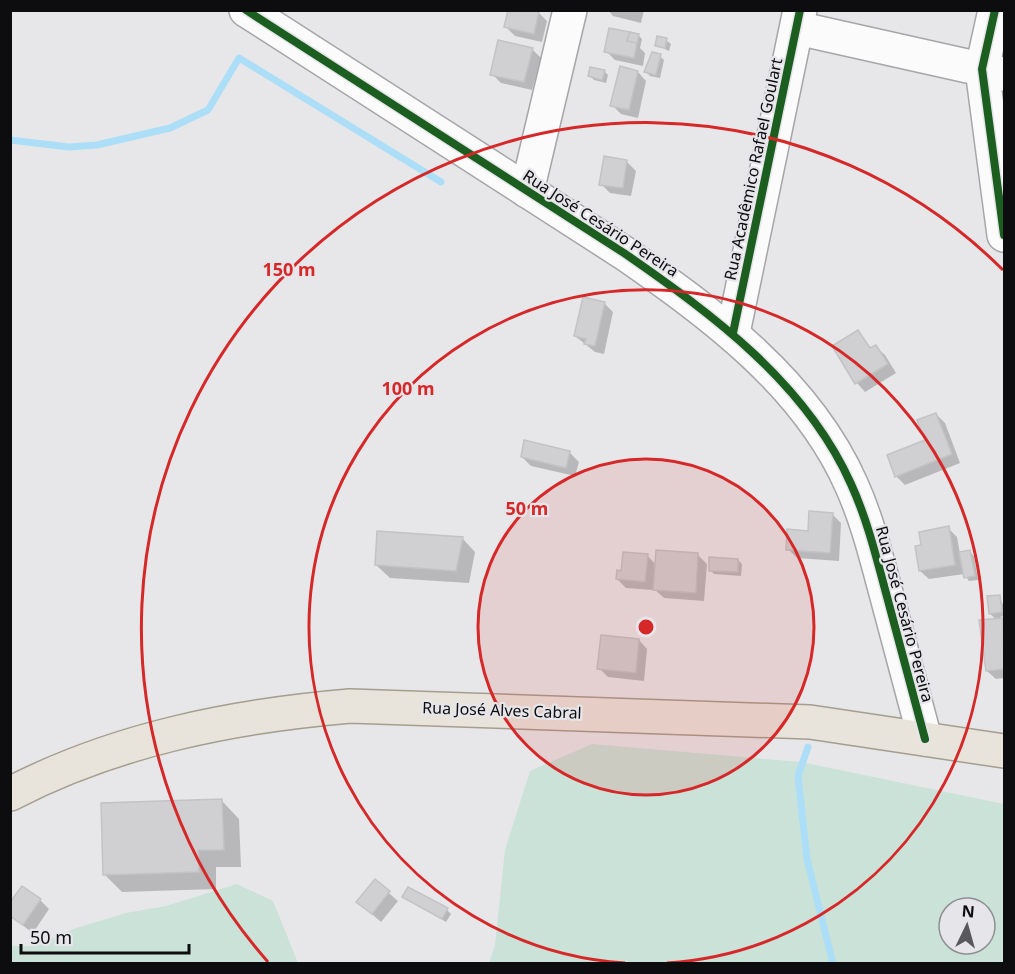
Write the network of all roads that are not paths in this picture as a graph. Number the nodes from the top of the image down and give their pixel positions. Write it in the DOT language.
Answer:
graph roads {
  1 [pos="246,10"];
  2 [pos="570,10"];
  3 [pos="995,10"];
  4 [pos="799,19"];
  5 [pos="993,71"];
  6 [pos="527,191"];
  7 [pos="1005,235"];
  8 [pos="733,333"];
  9 [pos="925,739"];
  10 [pos="1005,751"];
  11 [pos="10,794"];
  1 -- 6 [label="street, Rua José Cesário Pereira"];
  2 -- 6 [label="street"];
  3 -- 5 [label="street"];
  4 -- 5 [label="street"];
  4 -- 8 [label="street, Rua Acadêmico Rafael Goulart"];
  5 -- 7 [label="street"];
  6 -- 8 [label="street, Rua José Cesário Pereira"];
  8 -- 9 [label="street, Rua José Cesário Pereira"];
  9 -- 10 [label="main road, Rua José Alves Cabral"];
  9 -- 11 [label="main road, Rua José Alves Cabral"];
}
